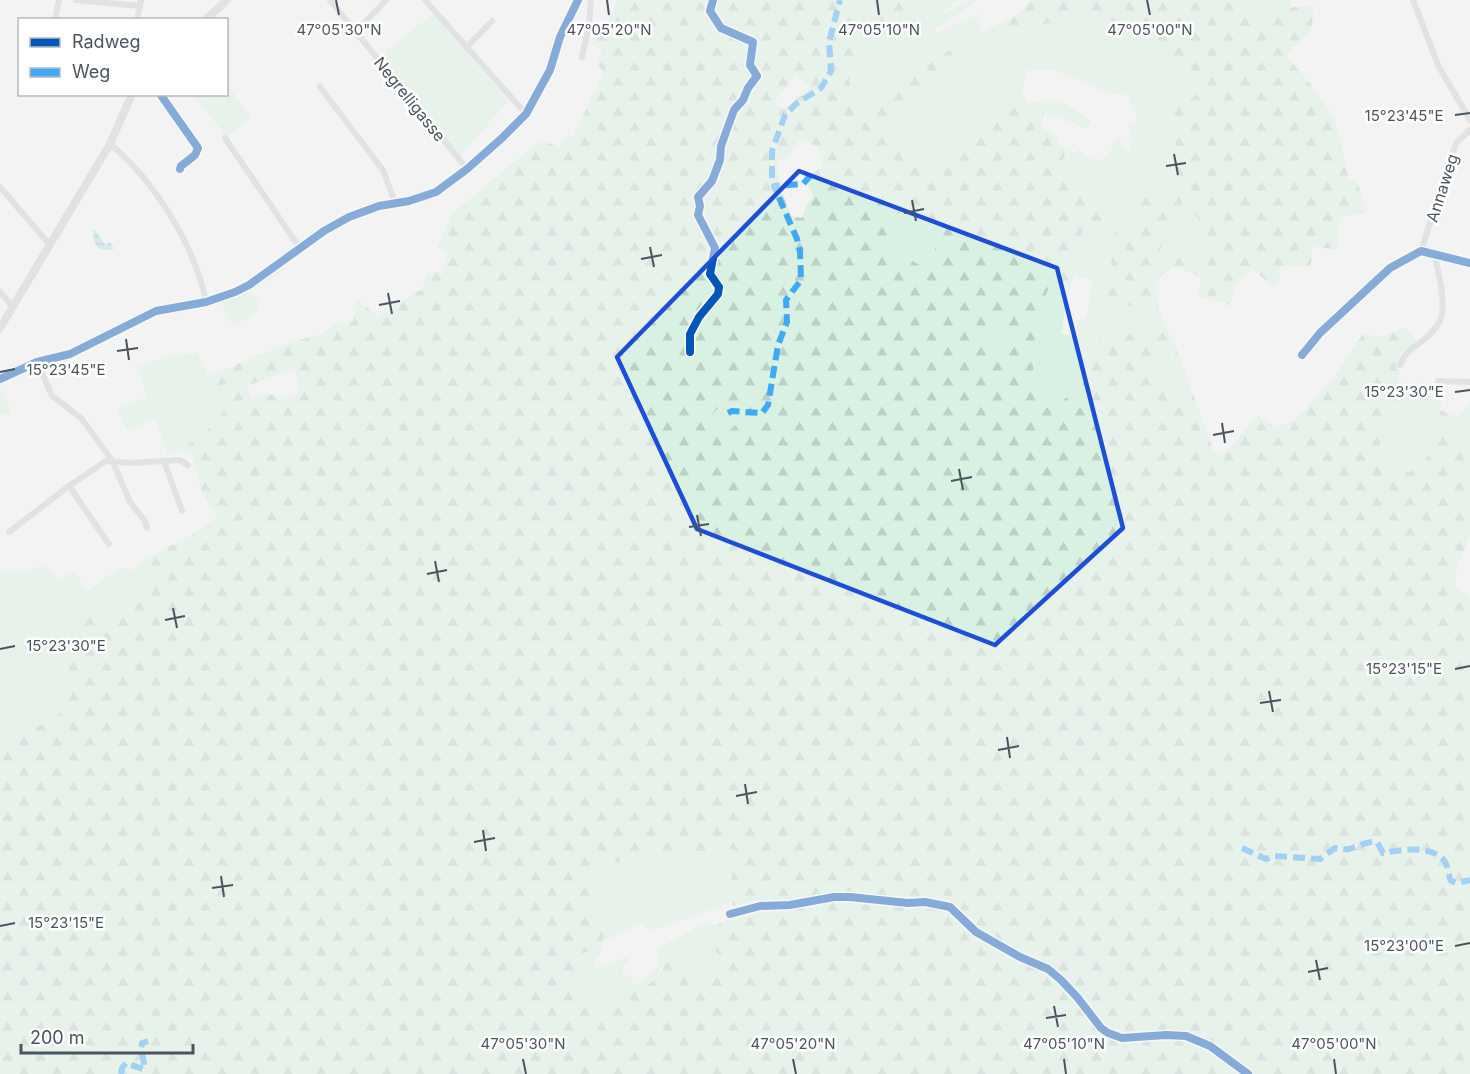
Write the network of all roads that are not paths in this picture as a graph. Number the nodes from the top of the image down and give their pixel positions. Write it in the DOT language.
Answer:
graph roads {
  1 [pos="59,0"];
  2 [pos="76,0"];
  3 [pos="330,0"];
  4 [pos="386,0"];
  5 [pos="425,0"];
  6 [pos="578,0"];
  7 [pos="591,0"];
  8 [pos="1413,0"];
  9 [pos="225,1"];
  10 [pos="141,3"];
  11 [pos="56,15"];
  12 [pos="137,18"];
  13 [pos="208,18"];
  14 [pos="492,21"];
  15 [pos="356,32"];
  16 [pos="466,48"];
  17 [pos="582,57"];
  18 [pos="320,87"];
  19 [pos="129,96"];
  20 [pos="526,114"];
  21 [pos="1470,120"];
  22 [pos="1470,130"];
  23 [pos="225,138"];
  24 [pos="110,144"];
  25 [pos="467,169"];
  26 [pos="0,187"];
  27 [pos="395,202"];
  28 [pos="50,245"];
  29 [pos="299,247"];
  30 [pos="1421,251"];
  31 [pos="1434,253"];
  32 [pos="1470,263"];
  33 [pos="0,292"];
  34 [pos="206,302"];
  35 [pos="13,307"];
  36 [pos="0,327"];
  37 [pos="1302,355"];
  38 [pos="37,362"];
  39 [pos="1400,365"];
  40 [pos="0,379"];
  41 [pos="1438,381"];
  42 [pos="1470,382"];
  43 [pos="112,460"];
  44 [pos="164,460"];
  45 [pos="188,465"];
  46 [pos="69,486"];
  47 [pos="182,511"];
  48 [pos="147,528"];
  49 [pos="9,532"];
  50 [pos="109,544"];
  51 [pos="730,914"];
  52 [pos="1248,1074"];
  1 -- 11 [label="street"];
  2 -- 10 [label="street"];
  3 -- 15 [label="street, Negrelligasse"];
  4 -- 15 [label="street"];
  5 -- 16 [label="street"];
  6 -- 20 [label="street"];
  7 -- 17 [label="street"];
  8 -- 21 [label="street"];
  9 -- 13 [label="street"];
  10 -- 12 [label="street"];
  14 -- 16 [label="street"];
  15 -- 25 [label="street, Negrelligasse"];
  16 -- 20 [label="street"];
  18 -- 27 [label="street"];
  19 -- 24 [label="street"];
  20 -- 25 [label="street"];
  22 -- 30 [label="street, Annaweg"];
  23 -- 29 [label="street"];
  24 -- 28 [label="street"];
  24 -- 34 [label="street"];
  25 -- 27 [label="street"];
  26 -- 28 [label="street"];
  27 -- 29 [label="street"];
  28 -- 35 [label="street"];
  29 -- 34 [label="street"];
  30 -- 31 [label="street"];
  30 -- 37 [label="street"];
  31 -- 32 [label="street"];
  31 -- 39 [label="street"];
  33 -- 35 [label="street"];
  34 -- 38 [label="street"];
  35 -- 36 [label="street"];
  38 -- 40 [label="street"];
  38 -- 43 [label="street"];
  41 -- 42 [label="street"];
  43 -- 44 [label="street"];
  43 -- 46 [label="street"];
  43 -- 48 [label="street"];
  44 -- 45 [label="street"];
  44 -- 47 [label="street"];
  46 -- 49 [label="street"];
  46 -- 50 [label="street"];
  51 -- 52 [label="street"];
}
